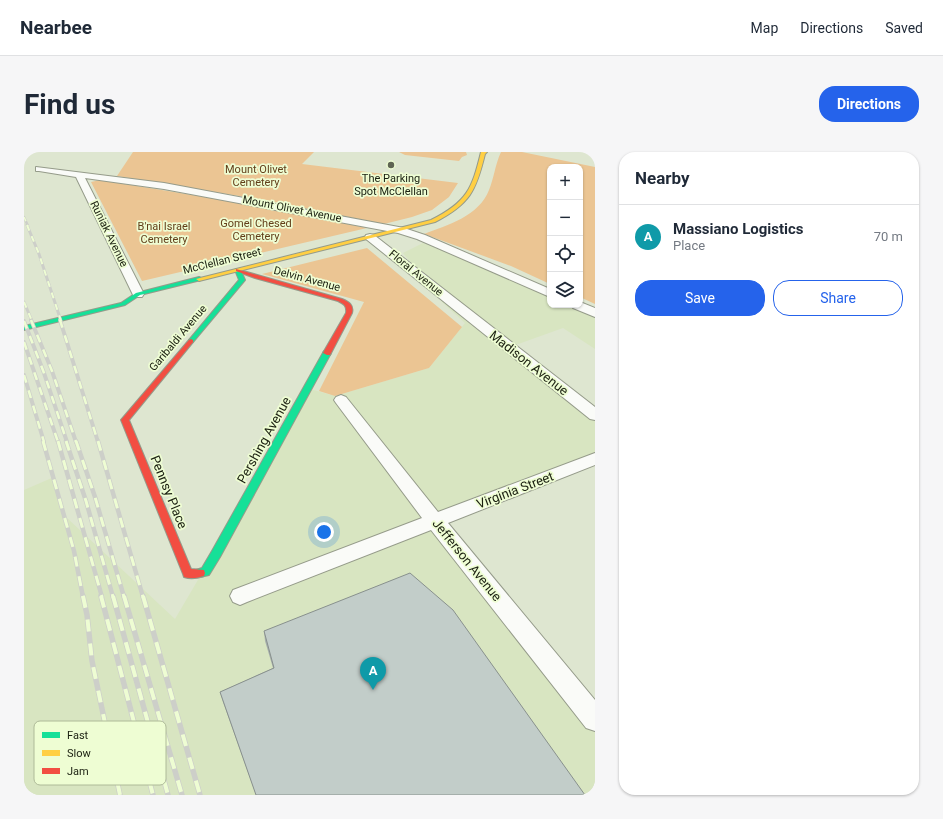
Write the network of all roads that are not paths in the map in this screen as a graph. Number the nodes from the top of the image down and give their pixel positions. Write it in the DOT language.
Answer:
graph roads {
  1 [pos="484,152"];
  2 [pos="38,169"];
  3 [pos="79,174"];
  4 [pos="400,230"];
  5 [pos="370,237"];
  6 [pos="238,270"];
  7 [pos="547,293"];
  8 [pos="138,294"];
  9 [pos="348,304"];
  10 [pos="583,308"];
  11 [pos="462,310"];
  12 [pos="595,313"];
  13 [pos="24,328"];
  14 [pos="341,400"];
  15 [pos="595,415"];
  16 [pos="126,420"];
  17 [pos="595,459"];
  18 [pos="435,521"];
  19 [pos="188,574"];
  20 [pos="240,596"];
  21 [pos="595,719"];
  1 -- 4 [label="street, McClellan Street"];
  2 -- 3 [label="street, Mount Olivet Avenue"];
  3 -- 4 [label="street, Mount Olivet Avenue"];
  3 -- 8 [label="street, Runiak Avenue"];
  4 -- 5 [label="street, McClellan Street"];
  4 -- 7 [label="street, Mount Olivet Avenue"];
  5 -- 6 [label="street, McClellan Street"];
  5 -- 11 [label="street, Floral Avenue"];
  6 -- 8 [label="street, McClellan Street"];
  6 -- 9 [label="street, Delvin Avenue"];
  6 -- 16 [label="street, Garibaldi Avenue"];
  8 -- 13 [label="street, McClellan Street"];
  9 -- 19 [label="street, Pershing Avenue"];
  10 -- 12 [label="street"];
  11 -- 15 [label="street, Madison Avenue"];
  14 -- 18 [label="street, Jefferson Avenue"];
  16 -- 19 [label="street, Pennsy Place"];
  17 -- 18 [label="street, Virginia Street"];
  18 -- 20 [label="street, Virginia Street"];
  18 -- 21 [label="street, Jefferson Avenue"];
}
